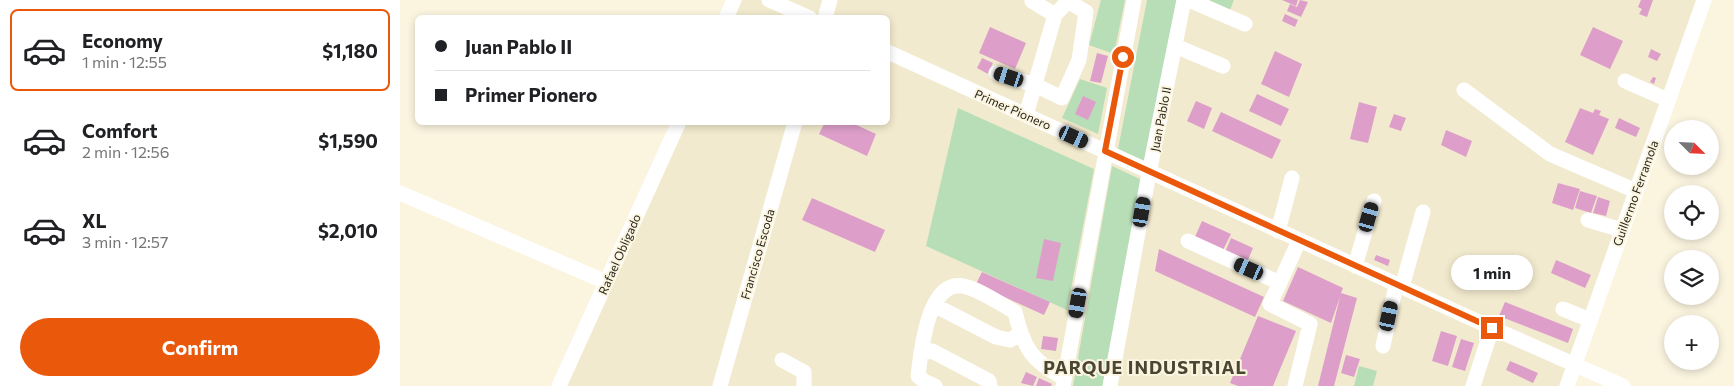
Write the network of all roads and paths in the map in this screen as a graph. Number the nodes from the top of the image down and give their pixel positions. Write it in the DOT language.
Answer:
graph roads {
  1 [pos="734,0"];
  2 [pos="769,0"];
  3 [pos="830,0"];
  4 [pos="1134,0"];
  5 [pos="1184,0"];
  6 [pos="1189,0"];
  7 [pos="1704,0"];
  8 [pos="1032,1"];
  9 [pos="727,15"];
  10 [pos="803,15"];
  11 [pos="826,15"];
  12 [pos="1056,15"];
  13 [pos="1245,24"];
  14 [pos="1175,46"];
  15 [pos="890,53"];
  16 [pos="1224,66"];
  17 [pos="996,73"];
  18 [pos="1625,81"];
  19 [pos="1035,85"];
  20 [pos="1464,90"];
  21 [pos="1668,100"];
  22 [pos="1026,115"];
  23 [pos="677,125"];
  24 [pos="794,125"];
  25 [pos="1105,151"];
  26 [pos="1149,173"];
  27 [pos="1292,178"];
  28 [pos="1636,191"];
  29 [pos="400,193"];
  30 [pos="1374,201"];
  31 [pos="1424,212"];
  32 [pos="1588,220"];
  33 [pos="1622,230"];
  34 [pos="1278,231"];
  35 [pos="1188,241"];
  36 [pos="1299,241"];
  37 [pos="1355,266"];
  38 [pos="606,282"];
  39 [pos="1280,283"];
  40 [pos="1399,286"];
  41 [pos="934,305"];
  42 [pos="1563,309"];
  43 [pos="1590,320"];
  44 [pos="1492,328"];
  45 [pos="1020,334"];
  46 [pos="1382,346"];
  47 [pos="921,353"];
  48 [pos="782,360"];
  49 [pos="1574,366"];
  50 [pos="1064,382"];
  51 [pos="559,386"];
  52 [pos="720,386"];
  53 [pos="804,386"];
  54 [pos="936,386"];
  55 [pos="990,386"];
  56 [pos="1110,386"];
  57 [pos="1295,386"];
  58 [pos="1473,386"];
  59 [pos="1567,386"];
  60 [pos="1623,386"];
  1 -- 9 [label="street"];
  2 -- 10 [label="street"];
  3 -- 11 [label="street"];
  4 -- 25 [label="street"];
  5 -- 14 [label="street, Juan Pablo II"];
  6 -- 13 [label="street"];
  7 -- 21 [label="street, Guillermo Ferramola"];
  8 -- 12 [label="street"];
  12 -- 19 [label="street"];
  12 -- 19 [label="street"];
  14 -- 16 [label="street"];
  14 -- 26 [label="street, Juan Pablo II"];
  15 -- 22 [label="street, Primer Pionero"];
  17 -- 19 [label="street"];
  18 -- 21 [label="street"];
  19 -- 22 [label="street"];
  20 -- 28 [label="street"];
  21 -- 28 [label="street, Guillermo Ferramola"];
  22 -- 25 [label="street, Primer Pionero"];
  23 -- 38 [label="street, Rafael Obligado"];
  24 -- 52 [label="street, Francisco Escoda"];
  25 -- 26 [label="street, Primer Pionero"];
  25 -- 50 [label="street"];
  26 -- 34 [label="street, Primer Pionero"];
  26 -- 56 [label="street, Juan Pablo II"];
  27 -- 34 [label="street"];
  28 -- 33 [label="street, Guillermo Ferramola"];
  29 -- 38 [label="street"];
  30 -- 37 [label="street"];
  31 -- 40 [label="street"];
  32 -- 33 [label="street"];
  33 -- 43 [label="street, Guillermo Ferramola"];
  34 -- 36 [label="street, Primer Pionero"];
  35 -- 39 [label="street"];
  36 -- 37 [label="street, Primer Pionero"];
  36 -- 39 [label="street"];
  37 -- 40 [label="street, Primer Pionero"];
  38 -- 51 [label="street, Rafael Obligado"];
  39 -- 57 [label="street"];
  40 -- 44 [label="street, Primer Pionero"];
  40 -- 46 [label="street"];
  41 -- 45 [label="street"];
  41 -- 45 [label="street"];
  41 -- 47 [label="street"];
  42 -- 43 [label="street"];
  43 -- 49 [label="street, Guillermo Ferramola"];
  44 -- 49 [label="street, Primer Pionero"];
  44 -- 58 [label="street"];
  45 -- 50 [label="street"];
  47 -- 54 [label="street"];
  47 -- 55 [label="street"];
  48 -- 53 [label="street"];
  49 -- 59 [label="street, Guillermo Ferramola"];
  49 -- 60 [label="street, Primer Pionero"];
}
